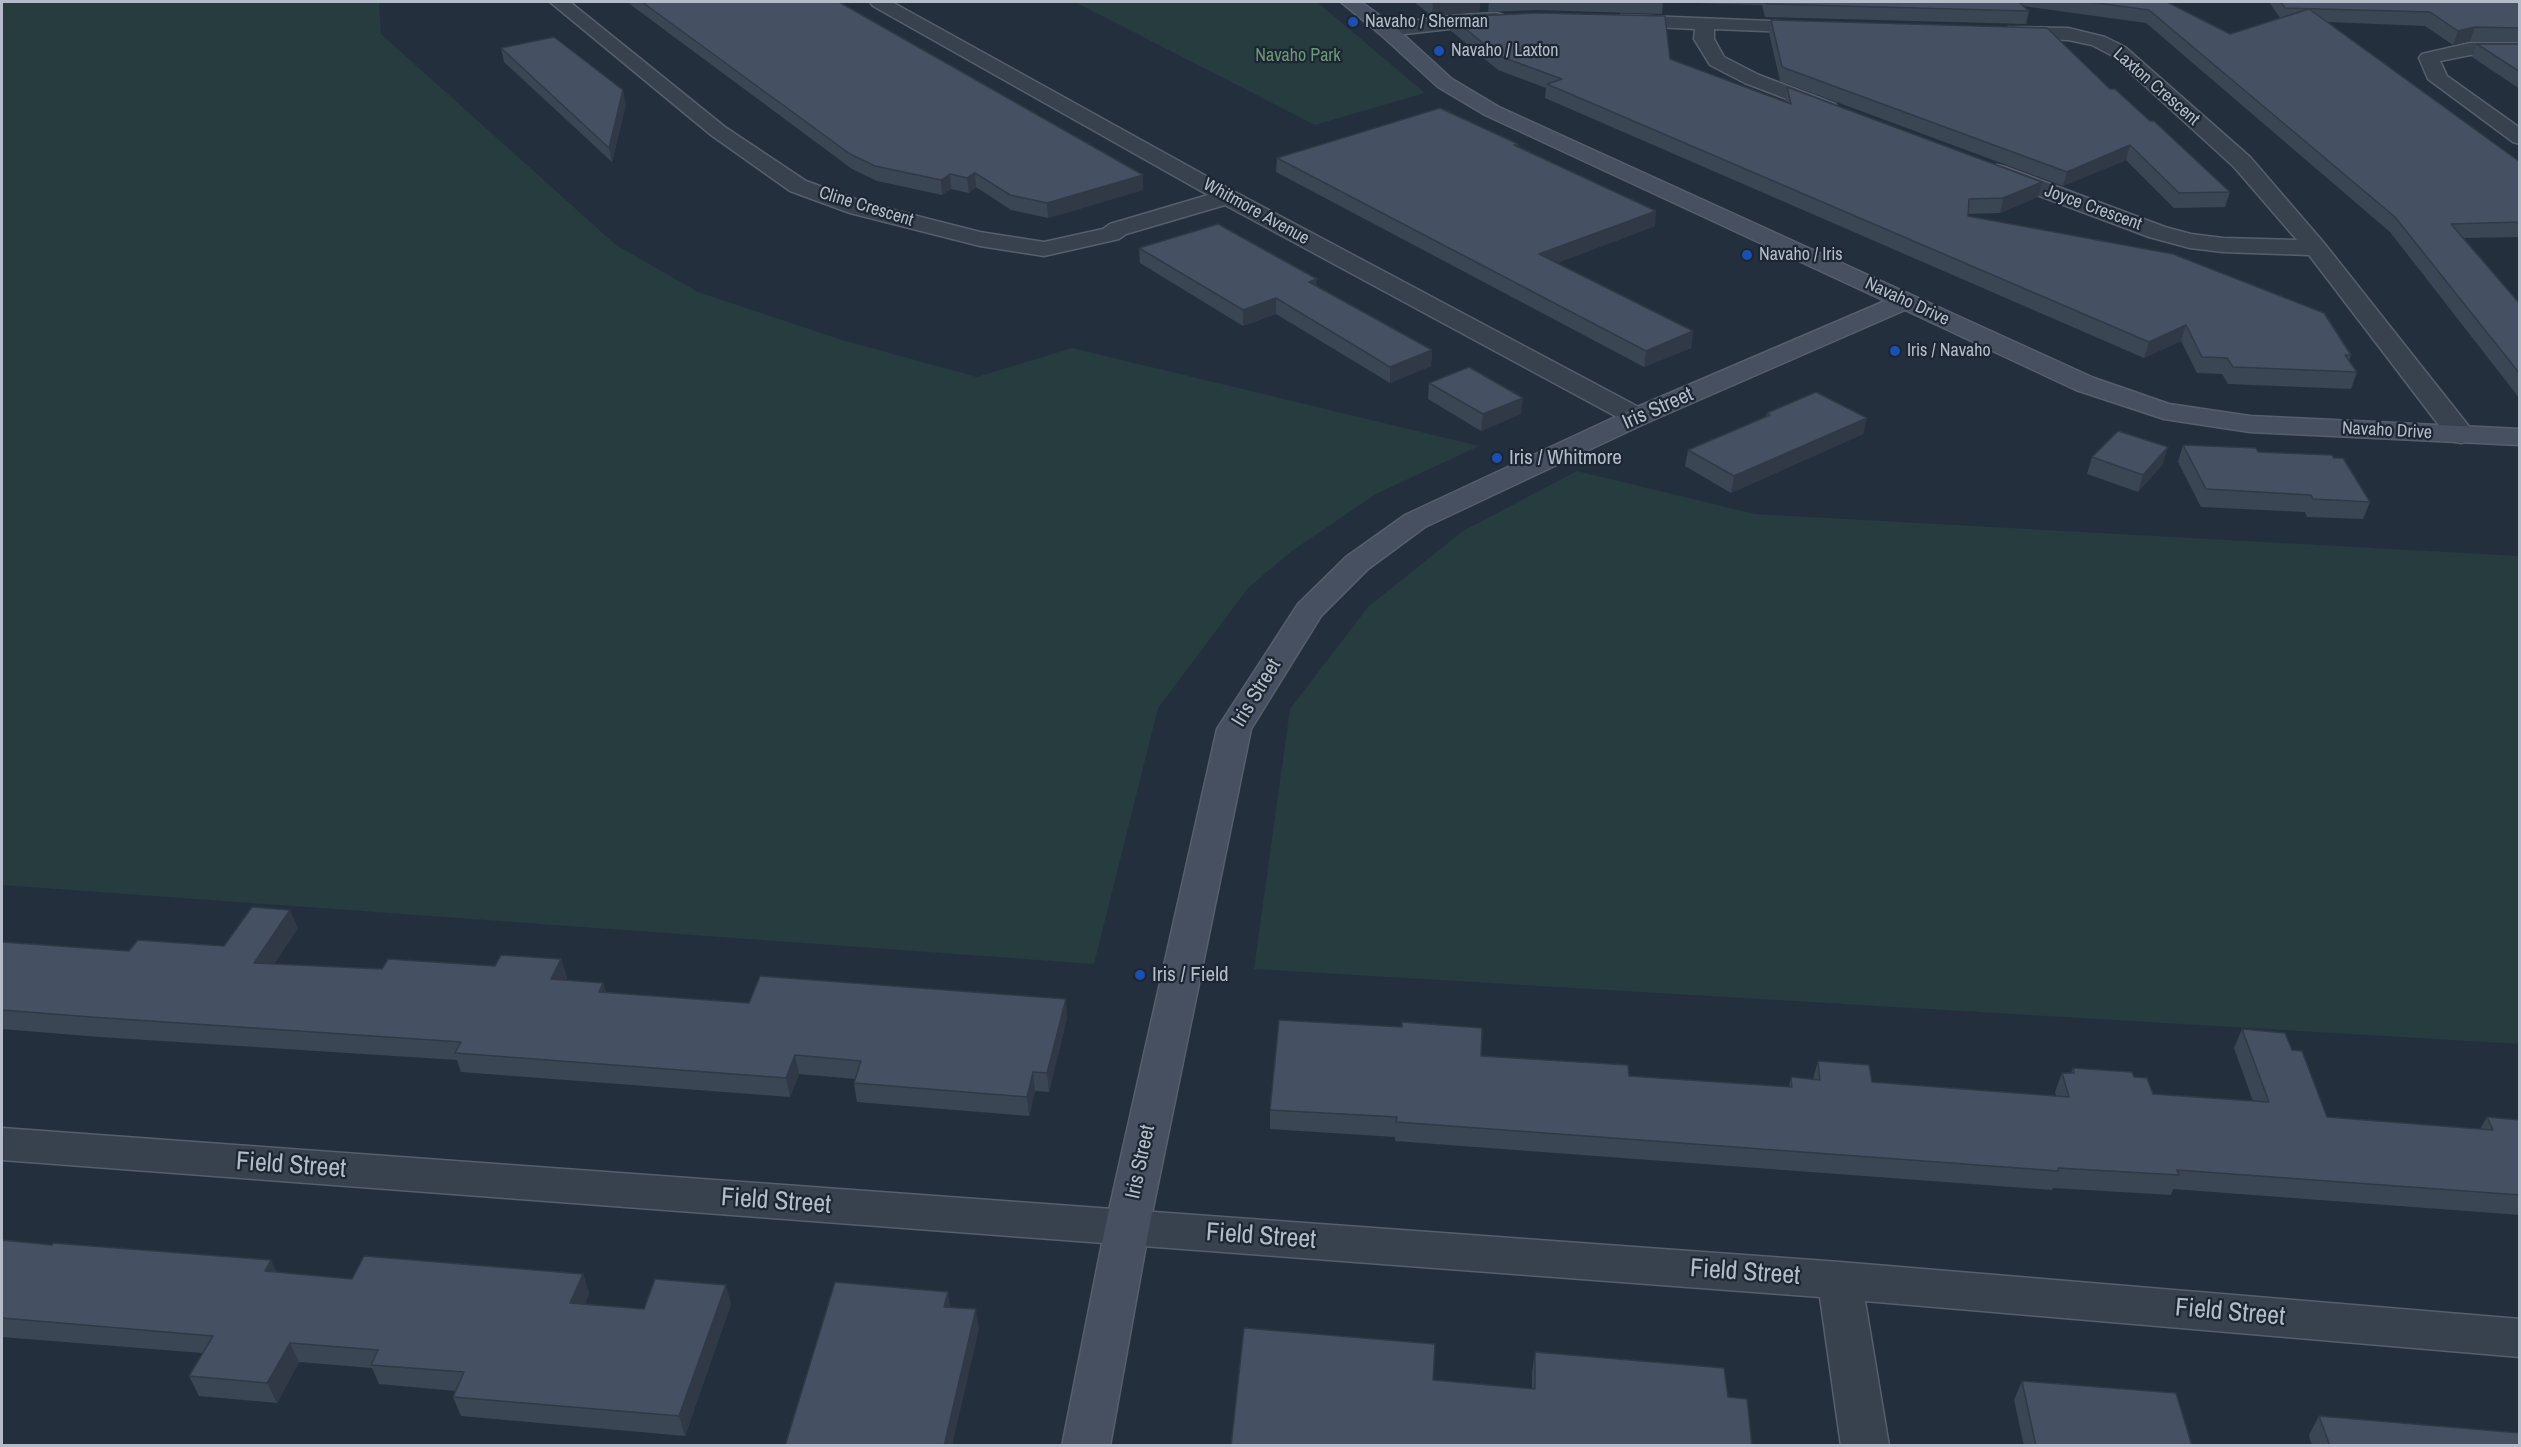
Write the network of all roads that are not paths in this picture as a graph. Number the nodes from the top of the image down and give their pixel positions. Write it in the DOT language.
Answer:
graph roads {
  1 [pos="559,2"];
  2 [pos="879,2"];
  3 [pos="1350,2"];
  4 [pos="1514,18"];
  5 [pos="1604,20"];
  6 [pos="1705,24"];
  7 [pos="1834,27"];
  8 [pos="1387,30"];
  9 [pos="1986,32"];
  10 [pos="2520,50"];
  11 [pos="1853,117"];
  12 [pos="2520,138"];
  13 [pos="1975,164"];
  14 [pos="1227,197"];
  15 [pos="2316,248"];
  16 [pos="1906,301"];
  17 [pos="1637,417"];
  18 [pos="2461,435"];
  19 [pos="2520,437"];
  20 [pos="2,1144"];
  21 [pos="1127,1228"];
  22 [pos="1840,1280"];
  23 [pos="2520,1338"];
  24 [pos="1086,1446"];
  25 [pos="1865,1446"];
  1 -- 14 [label="street, Cline Crescent"];
  2 -- 14 [label="street, Whitmore Avenue"];
  3 -- 8 [label="street, Navaho Drive"];
  4 -- 8 [label="street"];
  5 -- 6 [label="street"];
  6 -- 7 [label="street"];
  6 -- 11 [label="street"];
  8 -- 16 [label="street, Navaho Drive"];
  9 -- 15 [label="street, Laxton Crescent"];
  10 -- 12 [label="street"];
  13 -- 15 [label="street, Joyce Crescent"];
  14 -- 17 [label="street, Whitmore Avenue"];
  15 -- 18 [label="street, Laxton Crescent"];
  16 -- 17 [label="street, Iris Street"];
  16 -- 18 [label="street, Navaho Drive"];
  17 -- 21 [label="street, Iris Street"];
  18 -- 19 [label="street, Navaho Drive"];
  20 -- 21 [label="street, Field Street"];
  21 -- 22 [label="street, Field Street"];
  21 -- 24 [label="street, Iris Street"];
  22 -- 23 [label="street, Field Street"];
  22 -- 25 [label="street"];
}
